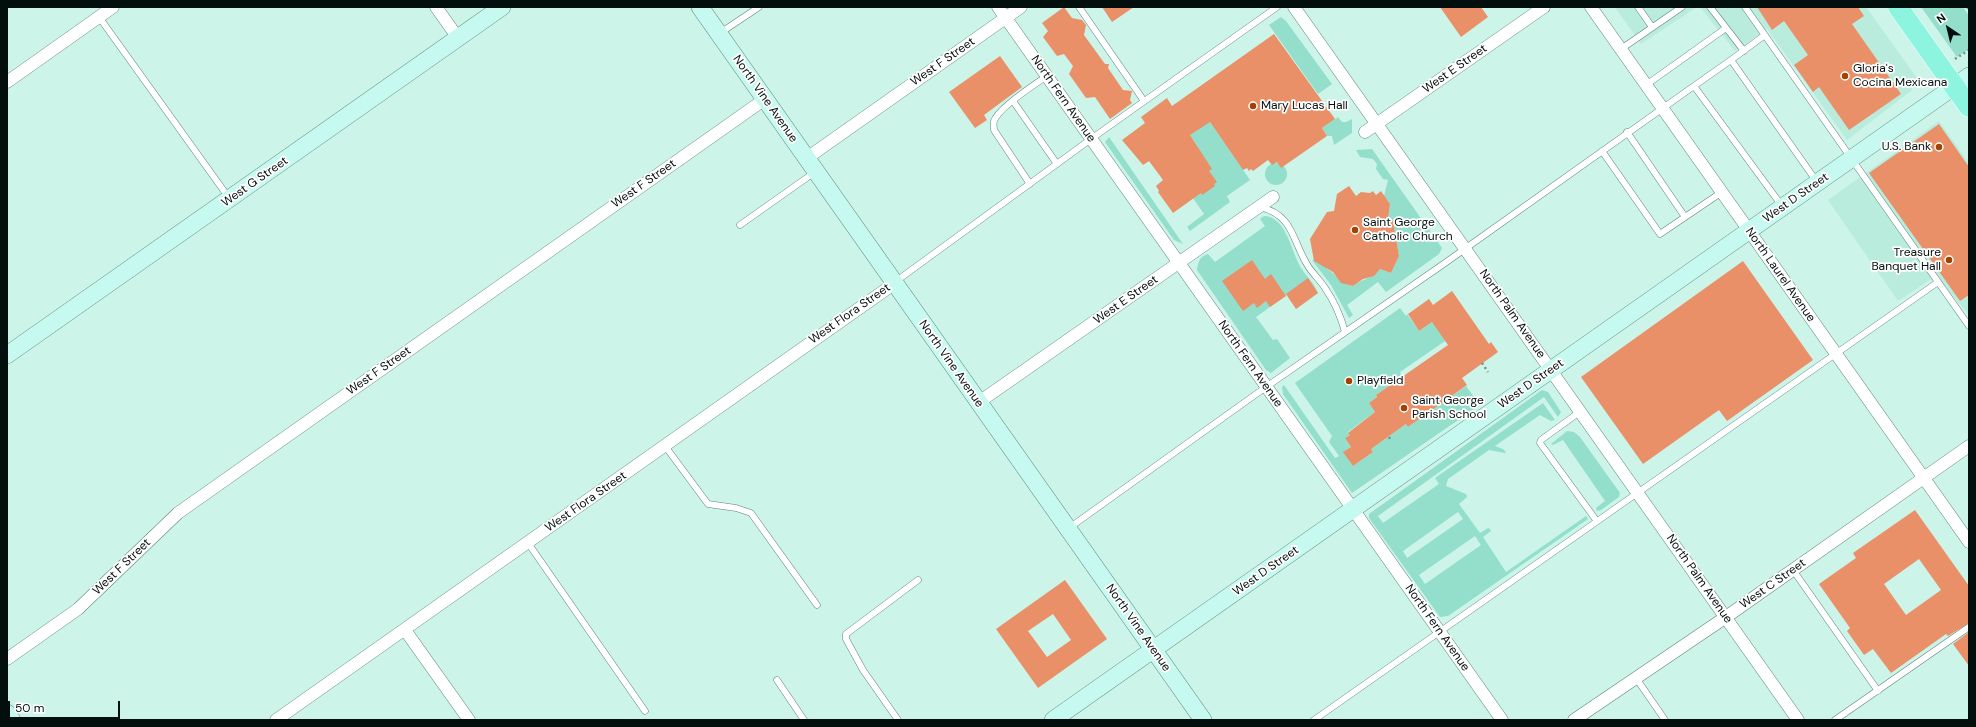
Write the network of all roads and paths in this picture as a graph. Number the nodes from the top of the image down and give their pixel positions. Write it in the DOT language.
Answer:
graph roads {
  1 [pos="113,7"];
  2 [pos="436,7"];
  3 [pos="502,7"];
  4 [pos="700,7"];
  5 [pos="759,7"];
  6 [pos="998,7"];
  7 [pos="1021,7"];
  8 [pos="1079,7"];
  9 [pos="1277,7"];
  10 [pos="1294,7"];
  11 [pos="1544,7"];
  12 [pos="1591,7"];
  13 [pos="1638,7"];
  14 [pos="1682,7"];
  15 [pos="1710,7"];
  16 [pos="1745,7"];
  17 [pos="1898,7"];
  18 [pos="1967,7"];
  19 [pos="1969,10"];
  20 [pos="99,17"];
  21 [pos="1006,17"];
  22 [pos="1652,27"];
  23 [pos="1726,28"];
  24 [pos="719,34"];
  25 [pos="1765,35"];
  26 [pos="458,38"];
  27 [pos="1621,49"];
  28 [pos="1969,50"];
  29 [pos="1744,51"];
  30 [pos="1731,60"];
  31 [pos="1953,61"];
  32 [pos="1047,76"];
  33 [pos="1962,81"];
  34 [pos="7,82"];
  35 [pos="1646,85"];
  36 [pos="1694,86"];
  37 [pos="765,99"];
  38 [pos="1013,102"];
  39 [pos="1144,102"];
  40 [pos="1662,107"];
  41 [pos="1969,107"];
  42 [pos="1377,124"];
  43 [pos="1365,132"];
  44 [pos="1627,132"];
  45 [pos="1091,139"];
  46 [pos="1602,151"];
  47 [pos="1851,159"];
  48 [pos="1058,164"];
  49 [pos="812,165"];
  50 [pos="1817,183"];
  51 [pos="1030,184"];
  52 [pos="1722,192"];
  53 [pos="1273,197"];
  54 [pos="230,199"];
  55 [pos="1259,207"];
  56 [pos="1783,207"];
  57 [pos="1685,216"];
  58 [pos="740,225"];
  59 [pos="1749,231"];
  60 [pos="1466,248"];
  61 [pos="1179,262"];
  62 [pos="1938,282"];
  63 [pos="895,283"];
  64 [pos="1969,326"];
  65 [pos="1344,332"];
  66 [pos="1835,353"];
  67 [pos="7,355"];
  68 [pos="1482,363"];
  69 [pos="1552,370"];
  70 [pos="1488,372"];
  71 [pos="1266,387"];
  72 [pos="979,402"];
  73 [pos="1581,411"];
  74 [pos="1389,437"];
  75 [pos="1391,441"];
  76 [pos="665,446"];
  77 [pos="1969,446"];
  78 [pos="1924,478"];
  79 [pos="1637,492"];
  80 [pos="1353,510"];
  81 [pos="1596,520"];
  82 [pos="1068,529"];
  83 [pos="1969,542"];
  84 [pos="528,543"];
  85 [pos="1793,570"];
  86 [pos="918,580"];
  87 [pos="817,605"];
  88 [pos="1726,617"];
  89 [pos="1969,627"];
  90 [pos="405,630"];
  91 [pos="1440,632"];
  92 [pos="1153,649"];
  93 [pos="7,659"];
  94 [pos="1636,678"];
  95 [pos="777,680"];
  96 [pos="1878,691"];
  97 [pos="645,711"];
  98 [pos="7,713"];
  99 [pos="12,720"];
  100 [pos="276,720"];
  101 [pos="469,720"];
  102 [pos="804,720"];
  103 [pos="898,720"];
  104 [pos="1053,720"];
  105 [pos="1203,720"];
  106 [pos="1314,720"];
  107 [pos="1502,720"];
  108 [pos="1574,720"];
  109 [pos="1665,720"];
  110 [pos="1798,720"];
  111 [pos="1835,720"];
  1 -- 20 [label="street"];
  2 -- 26 [label="street"];
  3 -- 26 [label="street, West G Street"];
  4 -- 24 [label="street, North Vine Avenue"];
  5 -- 24 [label="lane"];
  6 -- 21 [label="street, North Fern Avenue"];
  7 -- 21 [label="street, West F Street"];
  8 -- 39 [label="lane"];
  9 -- 39 [label="lane"];
  10 -- 42 [label="street, North Palm Avenue"];
  11 -- 42 [label="street, West E Street"];
  12 -- 27 [label="street, North Laurel Avenue"];
  13 -- 22 [label="lane"];
  14 -- 22 [label="lane"];
  15 -- 23 [label="lane"];
  16 -- 25 [label="lane"];
  17 -- 33 [label="main road"];
  18 -- 19 [label="path"];
  20 -- 34 [label="street"];
  20 -- 54 [label="lane"];
  21 -- 32 [label="street, North Fern Avenue"];
  21 -- 49 [label="street, West F Street"];
  22 -- 27 [label="lane"];
  23 -- 29 [label="lane"];
  23 -- 35 [label="lane"];
  24 -- 37 [label="street, North Vine Avenue"];
  25 -- 29 [label="lane"];
  25 -- 47 [label="lane"];
  26 -- 54 [label="street, West G Street"];
  27 -- 35 [label="street, North Laurel Avenue"];
  28 -- 31 [label="path"];
  29 -- 30 [label="lane"];
  30 -- 36 [label="lane"];
  30 -- 50 [label="lane"];
  32 -- 38 [label="lane"];
  32 -- 45 [label="street, North Fern Avenue"];
  33 -- 41 [label="main road"];
  33 -- 47 [label="street, West D Street"];
  35 -- 40 [label="street, North Laurel Avenue"];
  36 -- 40 [label="lane"];
  36 -- 56 [label="lane"];
  37 -- 49 [label="street, North Vine Avenue"];
  37 -- 93 [label="street, West F Street"];
  38 -- 48 [label="lane"];
  38 -- 51 [label="lane"];
  39 -- 45 [label="lane"];
  40 -- 44 [label="lane"];
  40 -- 52 [label="street, North Laurel Avenue"];
  42 -- 43 [label="street, West E Street"];
  42 -- 60 [label="street, North Palm Avenue"];
  44 -- 46 [label="lane"];
  44 -- 57 [label="lane"];
  45 -- 48 [label="lane"];
  45 -- 61 [label="street, North Fern Avenue"];
  46 -- 57 [label="lane"];
  46 -- 60 [label="lane"];
  47 -- 50 [label="street, West D Street"];
  47 -- 62 [label="lane"];
  48 -- 51 [label="lane"];
  49 -- 58 [label="lane"];
  49 -- 63 [label="street, North Vine Avenue"];
  50 -- 56 [label="street, West D Street"];
  51 -- 63 [label="lane"];
  52 -- 57 [label="lane"];
  52 -- 59 [label="street, North Laurel Avenue"];
  53 -- 55 [label="street, West E Street"];
  54 -- 67 [label="street, West G Street"];
  55 -- 61 [label="street, West E Street"];
  55 -- 65 [label="lane"];
  56 -- 59 [label="street, West D Street"];
  59 -- 66 [label="street, North Laurel Avenue"];
  59 -- 69 [label="street, West D Street"];
  60 -- 65 [label="lane"];
  60 -- 69 [label="street, North Palm Avenue"];
  61 -- 71 [label="street, North Fern Avenue"];
  61 -- 72 [label="street, West E Street"];
  62 -- 64 [label="lane"];
  62 -- 66 [label="lane"];
  63 -- 72 [label="street, North Vine Avenue"];
  63 -- 76 [label="street, West Flora Street"];
  65 -- 71 [label="lane"];
  66 -- 78 [label="street, North Laurel Avenue"];
  66 -- 79 [label="lane"];
  68 -- 70 [label="path"];
  69 -- 73 [label="street, North Palm Avenue"];
  69 -- 80 [label="street, West D Street"];
  71 -- 80 [label="street, North Fern Avenue"];
  71 -- 82 [label="lane"];
  72 -- 82 [label="street, North Vine Avenue"];
  73 -- 79 [label="street, North Palm Avenue"];
  73 -- 81 [label="lane"];
  74 -- 75 [label="path"];
  76 -- 84 [label="street, West Flora Street"];
  76 -- 87 [label="lane"];
  77 -- 78 [label="street, West C Street"];
  78 -- 83 [label="street, North Laurel Avenue"];
  78 -- 85 [label="street, West C Street"];
  79 -- 81 [label="lane"];
  79 -- 88 [label="street, North Palm Avenue"];
  80 -- 91 [label="street, North Fern Avenue"];
  80 -- 92 [label="street, West D Street"];
  81 -- 91 [label="lane"];
  82 -- 92 [label="street, North Vine Avenue"];
  84 -- 90 [label="street, West Flora Street"];
  84 -- 97 [label="lane"];
  85 -- 88 [label="street, West C Street"];
  85 -- 96 [label="lane"];
  86 -- 103 [label="lane"];
  88 -- 94 [label="street, West C Street"];
  88 -- 110 [label="street, North Palm Avenue"];
  89 -- 96 [label="lane"];
  90 -- 100 [label="street, West Flora Street"];
  90 -- 101 [label="street"];
  91 -- 106 [label="lane"];
  91 -- 107 [label="street, North Fern Avenue"];
  92 -- 104 [label="street, West D Street"];
  92 -- 105 [label="street, North Vine Avenue"];
  94 -- 108 [label="street, West C Street"];
  94 -- 109 [label="lane"];
  95 -- 102 [label="lane"];
  96 -- 111 [label="lane"];
  98 -- 99 [label="street"];
}
